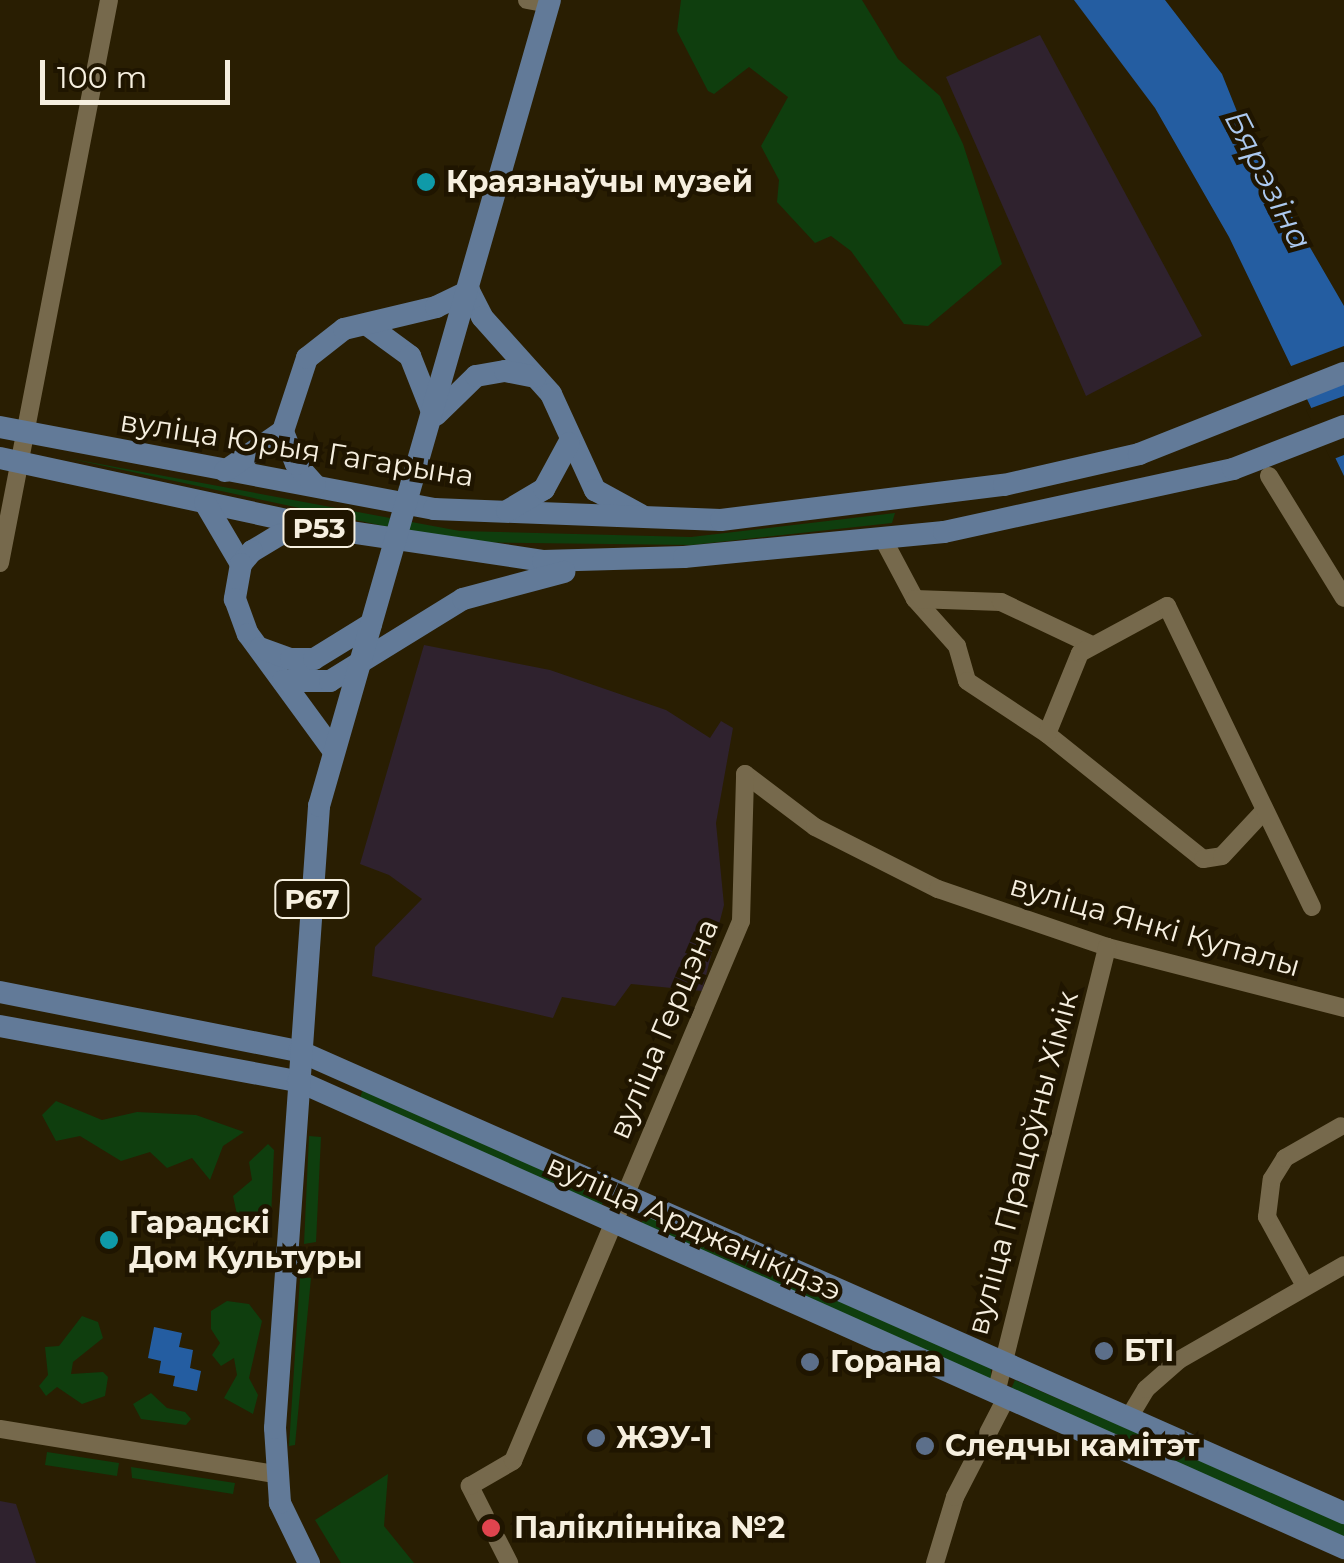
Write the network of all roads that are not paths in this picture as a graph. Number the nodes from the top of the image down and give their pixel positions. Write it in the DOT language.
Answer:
graph roads {
  1 [pos="109,0"];
  2 [pos="542,2"];
  3 [pos="469,291"];
  4 [pos="369,326"];
  5 [pos="1344,373"];
  6 [pos="534,377"];
  7 [pos="433,418"];
  8 [pos="1344,426"];
  9 [pos="12,429"];
  10 [pos="283,430"];
  11 [pos="569,442"];
  12 [pos="9,459"];
  13 [pos="224,471"];
  14 [pos="1269,476"];
  15 [pos="315,485"];
  16 [pos="205,503"];
  17 [pos="507,511"];
  18 [pos="650,520"];
  19 [pos="323,528"];
  20 [pos="882,537"];
  21 [pos="626,556"];
  22 [pos="0,563"];
  23 [pos="241,564"];
  24 [pos="1344,598"];
  25 [pos="915,599"];
  26 [pos="373,620"];
  27 [pos="1090,644"];
  28 [pos="260,648"];
  29 [pos="360,661"];
  30 [pos="284,681"];
  31 [pos="1047,734"];
  32 [pos="333,750"];
  33 [pos="745,774"];
  34 [pos="1263,812"];
  35 [pos="1312,907"];
  36 [pos="1107,948"];
  37 [pos="0,992"];
  38 [pos="1344,1008"];
  39 [pos="0,1026"];
  40 [pos="300,1050"];
  41 [pos="298,1080"];
  42 [pos="1341,1126"];
  43 [pos="625,1191"];
  44 [pos="611,1226"];
  45 [pos="1344,1265"];
  46 [pos="1305,1286"];
  47 [pos="1000,1363"];
  48 [pos="1001,1396"];
  49 [pos="1128,1418"];
  50 [pos="0,1429"];
  51 [pos="276,1474"];
  52 [pos="1344,1513"];
  53 [pos="485,1516"];
  54 [pos="497,1539"];
  55 [pos="1344,1548"];
  56 [pos="309,1563"];
  57 [pos="509,1563"];
  58 [pos="934,1563"];
  1 -- 9 [label="street"];
  2 -- 3 [label="main road"];
  3 -- 4 [label="main road"];
  3 -- 6 [label="main road"];
  3 -- 7 [label="main road"];
  4 -- 7 [label="main road"];
  4 -- 10 [label="main road"];
  5 -- 18 [label="main road, вуліца Юрыя Гагарына / Р53"];
  6 -- 7 [label="main road, Р67"];
  6 -- 11 [label="main road"];
  7 -- 26 [label="main road, Р67"];
  8 -- 20 [label="main road, Р53"];
  9 -- 12 [label="street"];
  9 -- 13 [label="main road, вуліца Юрыя Гагарына / Р53"];
  10 -- 13 [label="main road"];
  10 -- 15 [label="main road"];
  11 -- 17 [label="main road"];
  11 -- 18 [label="main road"];
  12 -- 16 [label="main road, Р53"];
  12 -- 22 [label="street"];
  13 -- 15 [label="main road, вуліца Юрыя Гагарына / Р53"];
  14 -- 24 [label="street"];
  15 -- 17 [label="main road, вуліца Юрыя Гагарына / Р53"];
  16 -- 19 [label="main road, Р53"];
  16 -- 23 [label="main road"];
  17 -- 18 [label="main road, вуліца Юрыя Гагарына / Р53"];
  19 -- 21 [label="main road, Р53"];
  19 -- 23 [label="main road"];
  20 -- 21 [label="main road, Р53"];
  20 -- 25 [label="street"];
  21 -- 29 [label="main road"];
  23 -- 28 [label="main road"];
  25 -- 27 [label="street"];
  25 -- 31 [label="street"];
  26 -- 28 [label="main road"];
  26 -- 29 [label="main road, Р67"];
  27 -- 31 [label="street"];
  27 -- 34 [label="street"];
  28 -- 30 [label="main road"];
  29 -- 30 [label="main road"];
  29 -- 32 [label="main road, Р67"];
  30 -- 32 [label="main road"];
  31 -- 34 [label="street"];
  32 -- 40 [label="main road, Р67"];
  33 -- 36 [label="street, вуліца Янкі Купалы"];
  33 -- 43 [label="street, вуліца Герцэна"];
  34 -- 35 [label="street"];
  36 -- 38 [label="street, вуліца Янкі Купалы"];
  36 -- 47 [label="street, вуліца Працоўны Хімік"];
  37 -- 40 [label="main road, вуліца Арджанікідзэ"];
  39 -- 41 [label="main road, вуліца Арджанікідзэ"];
  40 -- 41 [label="main road, Р67"];
  40 -- 43 [label="main road, вуліца Арджанікідзэ"];
  41 -- 44 [label="main road, вуліца Арджанікідзэ"];
  41 -- 51 [label="main road, Р67"];
  42 -- 46 [label="street"];
  43 -- 44 [label="street, вуліца Герцэна"];
  43 -- 47 [label="main road, вуліца Арджанікідзэ"];
  44 -- 48 [label="main road, вуліца Арджанікідзэ"];
  44 -- 53 [label="street, вуліца Герцэна"];
  45 -- 46 [label="street"];
  46 -- 49 [label="street"];
  47 -- 48 [label="street, вуліца Працоўны Хімік"];
  47 -- 49 [label="main road, вуліца Арджанікідзэ"];
  48 -- 55 [label="main road, вуліца Арджанікідзэ"];
  48 -- 58 [label="street, вуліца Працоўны Хімік"];
  49 -- 52 [label="main road, вуліца Арджанікідзэ"];
  50 -- 51 [label="street"];
  51 -- 56 [label="main road, Р67"];
  54 -- 57 [label="street"];
}
